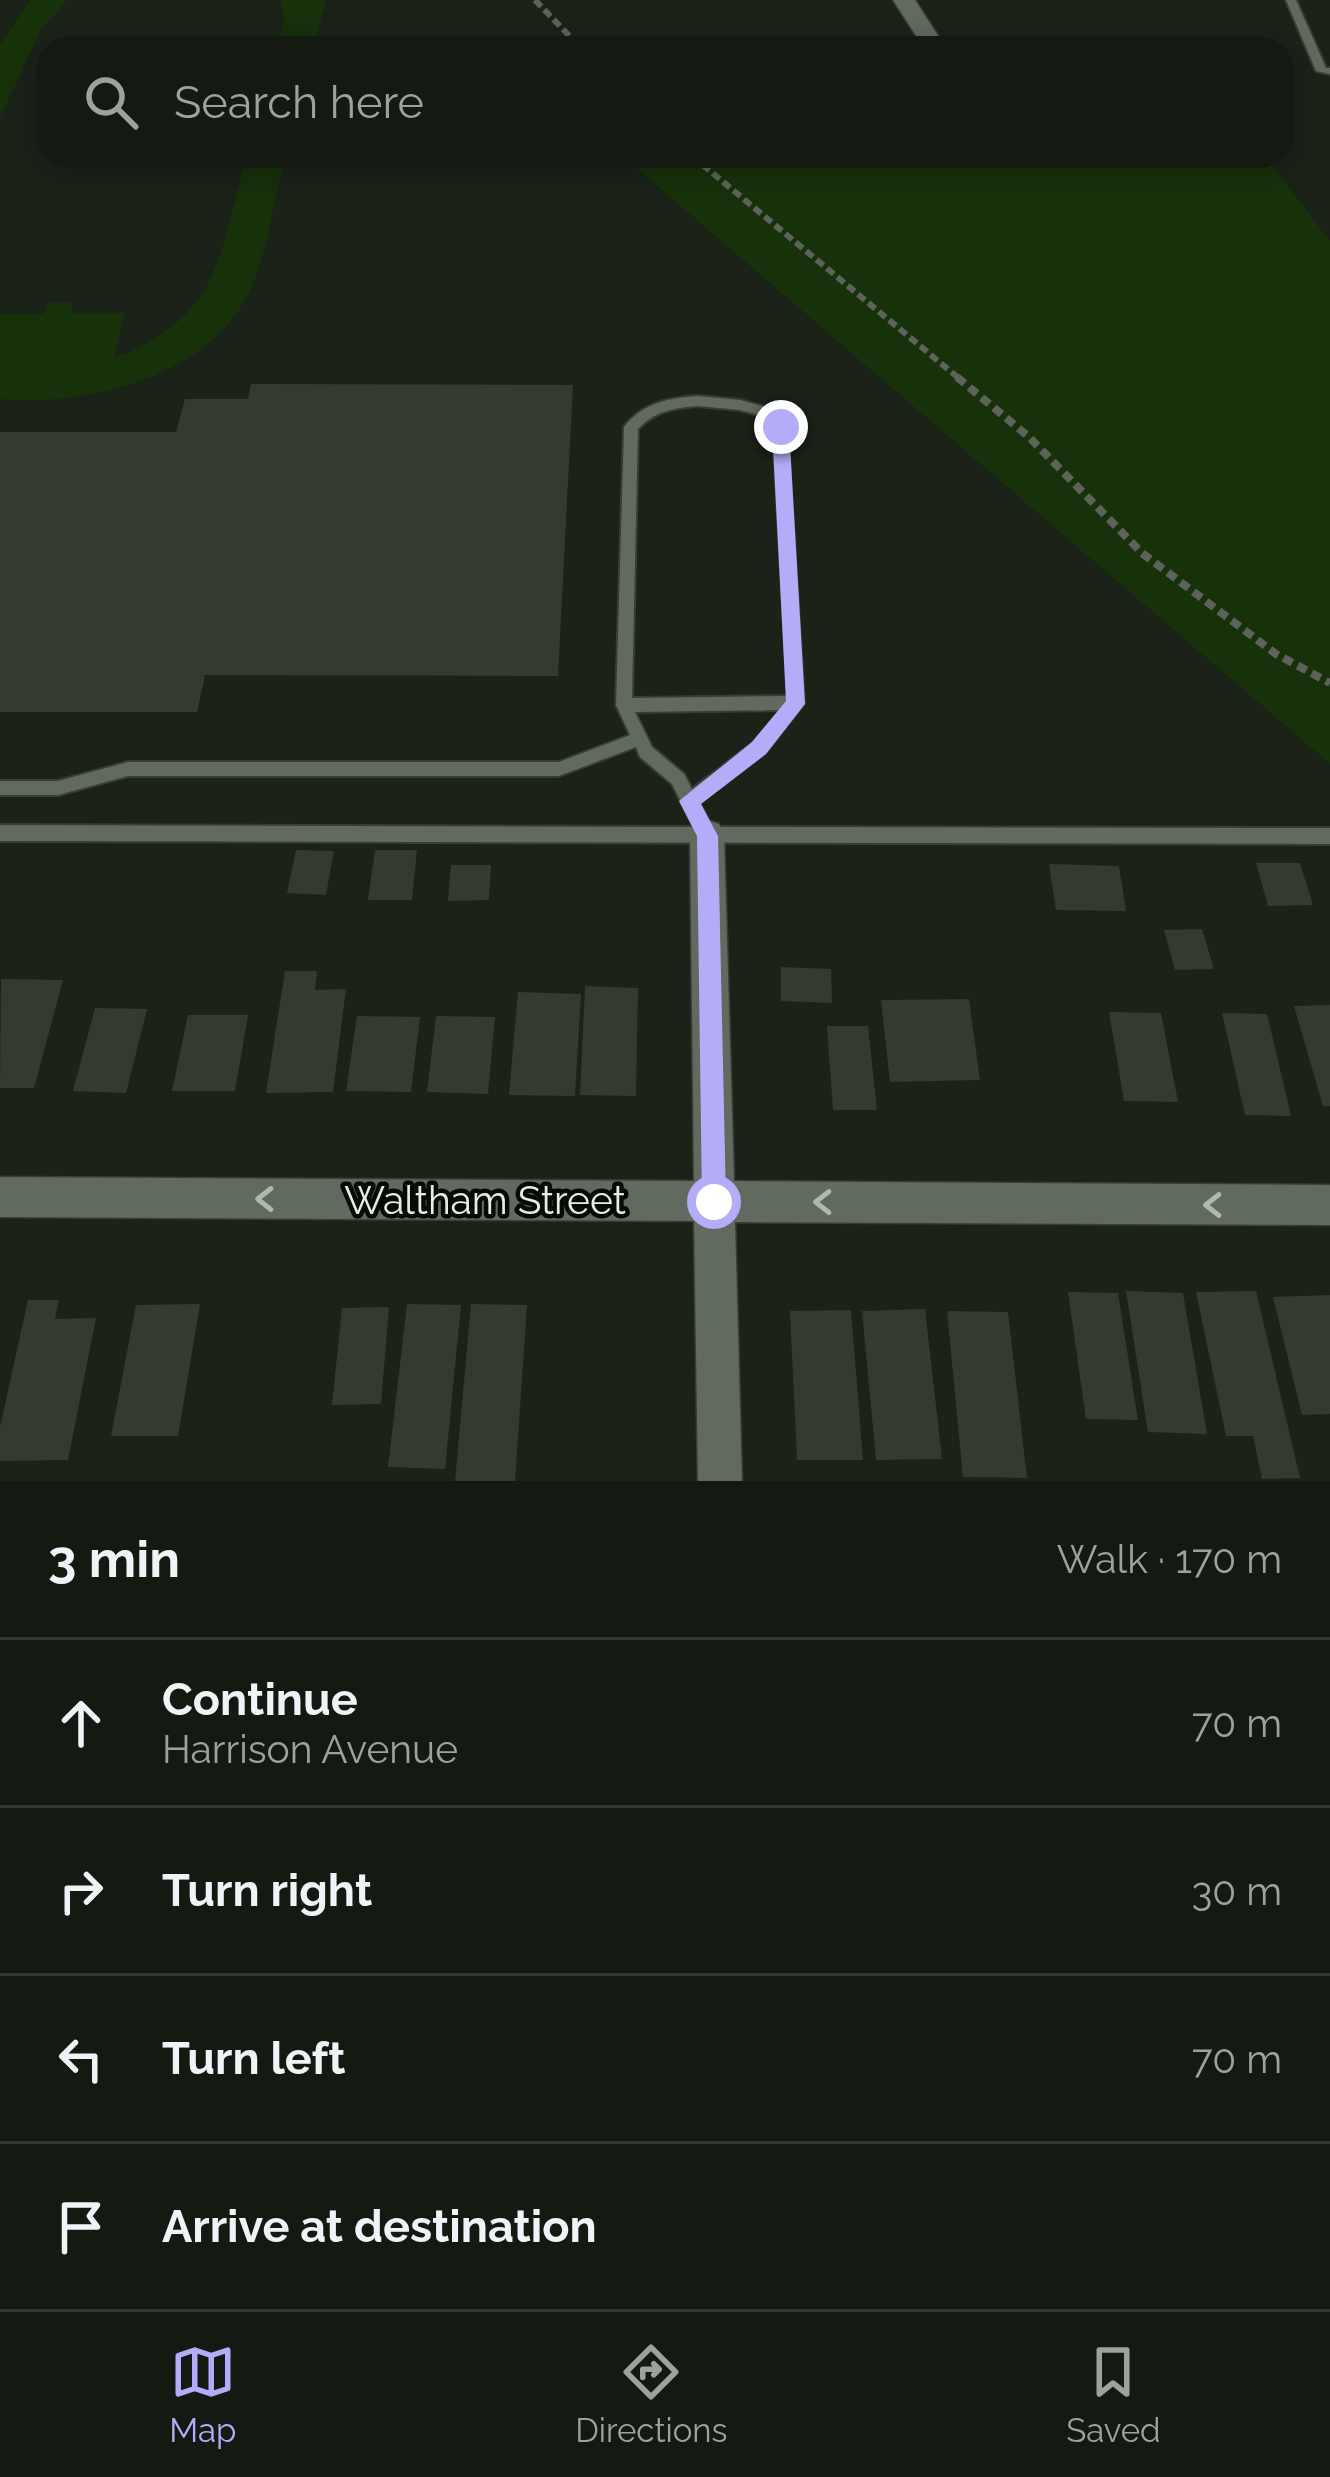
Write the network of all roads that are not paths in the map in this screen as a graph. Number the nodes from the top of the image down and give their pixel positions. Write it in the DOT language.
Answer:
graph roads {
  1 [pos="904,0"];
  2 [pos="1291,0"];
  3 [pos="926,36"];
  4 [pos="1330,71"];
  5 [pos="796,704"];
  6 [pos="624,705"];
  7 [pos="639,739"];
  8 [pos="0,788"];
  9 [pos="698,818"];
  10 [pos="0,833"];
  11 [pos="1330,836"];
  12 [pos="0,1197"];
  13 [pos="714,1202"];
  14 [pos="1330,1205"];
  15 [pos="720,1481"];
  1 -- 3 [label="street"];
  2 -- 4 [label="lane"];
  5 -- 6 [label="lane"];
  5 -- 6 [label="lane"];
  5 -- 9 [label="lane"];
  6 -- 7 [label="lane"];
  7 -- 8 [label="lane"];
  7 -- 9 [label="lane"];
  9 -- 10 [label="lane"];
  9 -- 11 [label="lane"];
  9 -- 13 [label="street"];
  13 -- 12 [label="street, Waltham Street, one-way"];
  14 -- 13 [label="street, Waltham Street, one-way"];
  13 -- 15 [label="street"];
}
